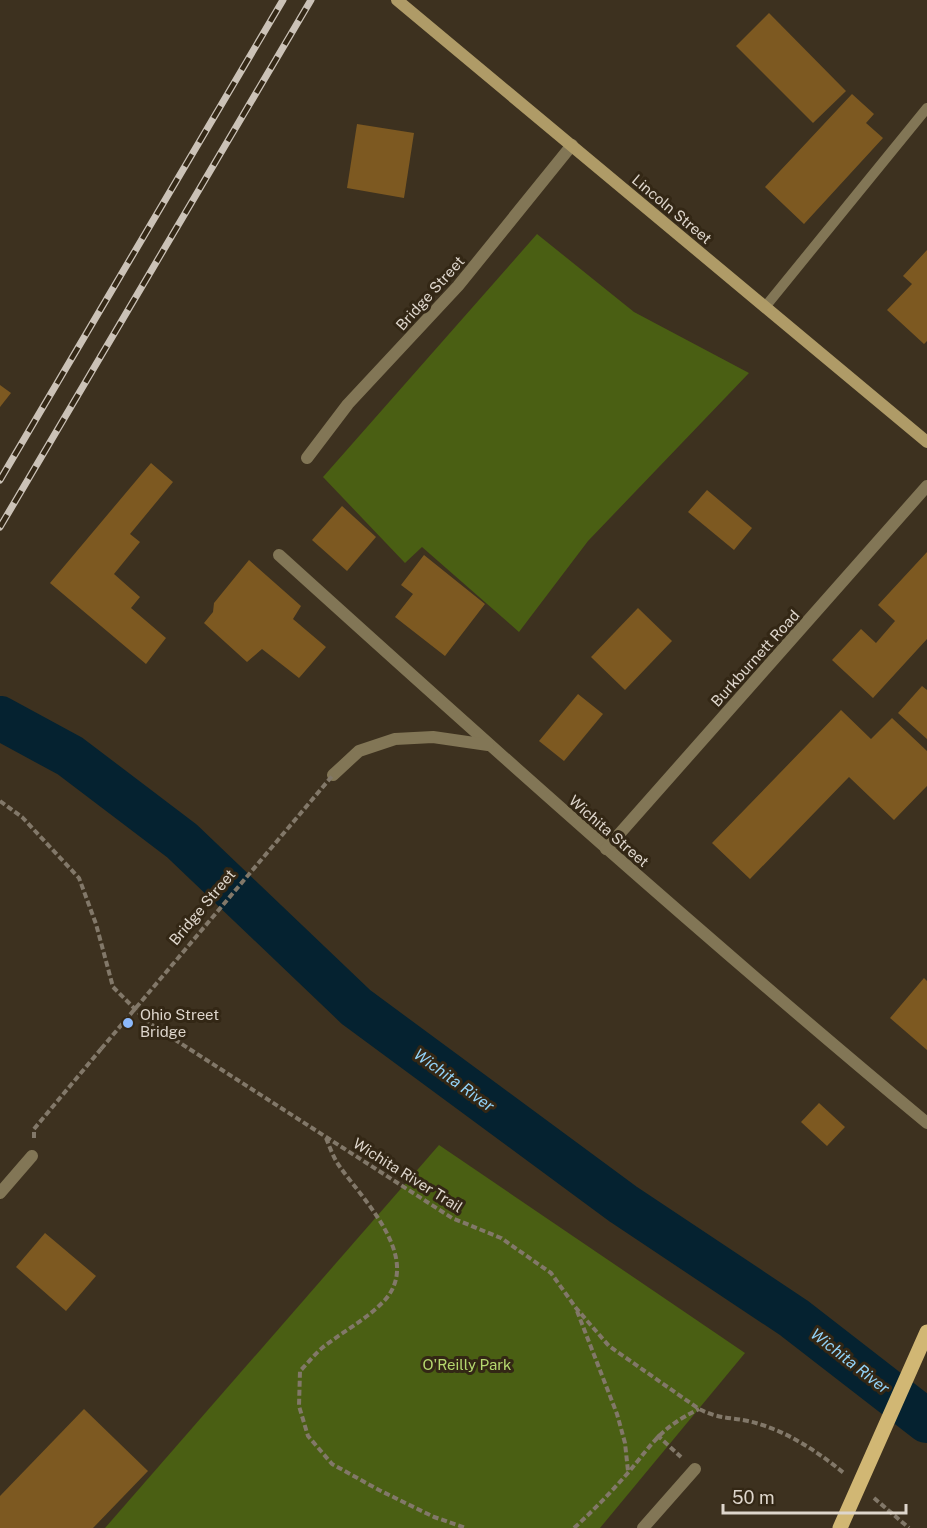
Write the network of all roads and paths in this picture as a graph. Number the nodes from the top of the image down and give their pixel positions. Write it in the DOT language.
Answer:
graph roads {
  1 [pos="397,0"];
  2 [pos="927,108"];
  3 [pos="572,145"];
  4 [pos="765,307"];
  5 [pos="927,442"];
  6 [pos="308,458"];
  7 [pos="927,486"];
  8 [pos="279,555"];
  9 [pos="489,745"];
  10 [pos="333,775"];
  11 [pos="0,801"];
  12 [pos="606,849"];
  13 [pos="927,1123"];
  14 [pos="326,1137"];
  15 [pos="32,1156"];
  16 [pos="0,1193"];
  17 [pos="576,1308"];
  18 [pos="927,1332"];
  19 [pos="699,1409"];
  20 [pos="657,1435"];
  21 [pos="695,1469"];
  22 [pos="628,1472"];
  23 [pos="851,1479"];
  24 [pos="868,1493"];
  25 [pos="466,1528"];
  26 [pos="574,1528"];
  27 [pos="644,1528"];
  28 [pos="840,1528"];
  29 [pos="909,1528"];
  1 -- 3 [label="main road, Lincoln Street"];
  2 -- 4 [label="lane"];
  3 -- 4 [label="main road, Lincoln Street"];
  3 -- 6 [label="street, Bridge Street"];
  4 -- 5 [label="main road, Lincoln Street"];
  7 -- 12 [label="street, Burkburnett Road"];
  8 -- 9 [label="street, Wichita Street"];
  9 -- 10 [label="street"];
  9 -- 12 [label="street, Wichita Street"];
  10 -- 15 [label="path, Bridge Street, bridge"];
  11 -- 14 [label="path, Wichita River Trail"];
  12 -- 13 [label="street, Wichita Street"];
  14 -- 17 [label="path, Wichita River Trail"];
  14 -- 25 [label="path, Wichita River Trail"];
  15 -- 16 [label="street"];
  17 -- 19 [label="path, Wichita River Trail"];
  17 -- 22 [label="path"];
  18 -- 28 [label="main road, bridge"];
  19 -- 20 [label="path"];
  19 -- 23 [label="path, Wichita River Trail"];
  20 -- 21 [label="path"];
  20 -- 22 [label="path"];
  21 -- 27 [label="street"];
  22 -- 26 [label="path"];
  24 -- 29 [label="path"];
}
